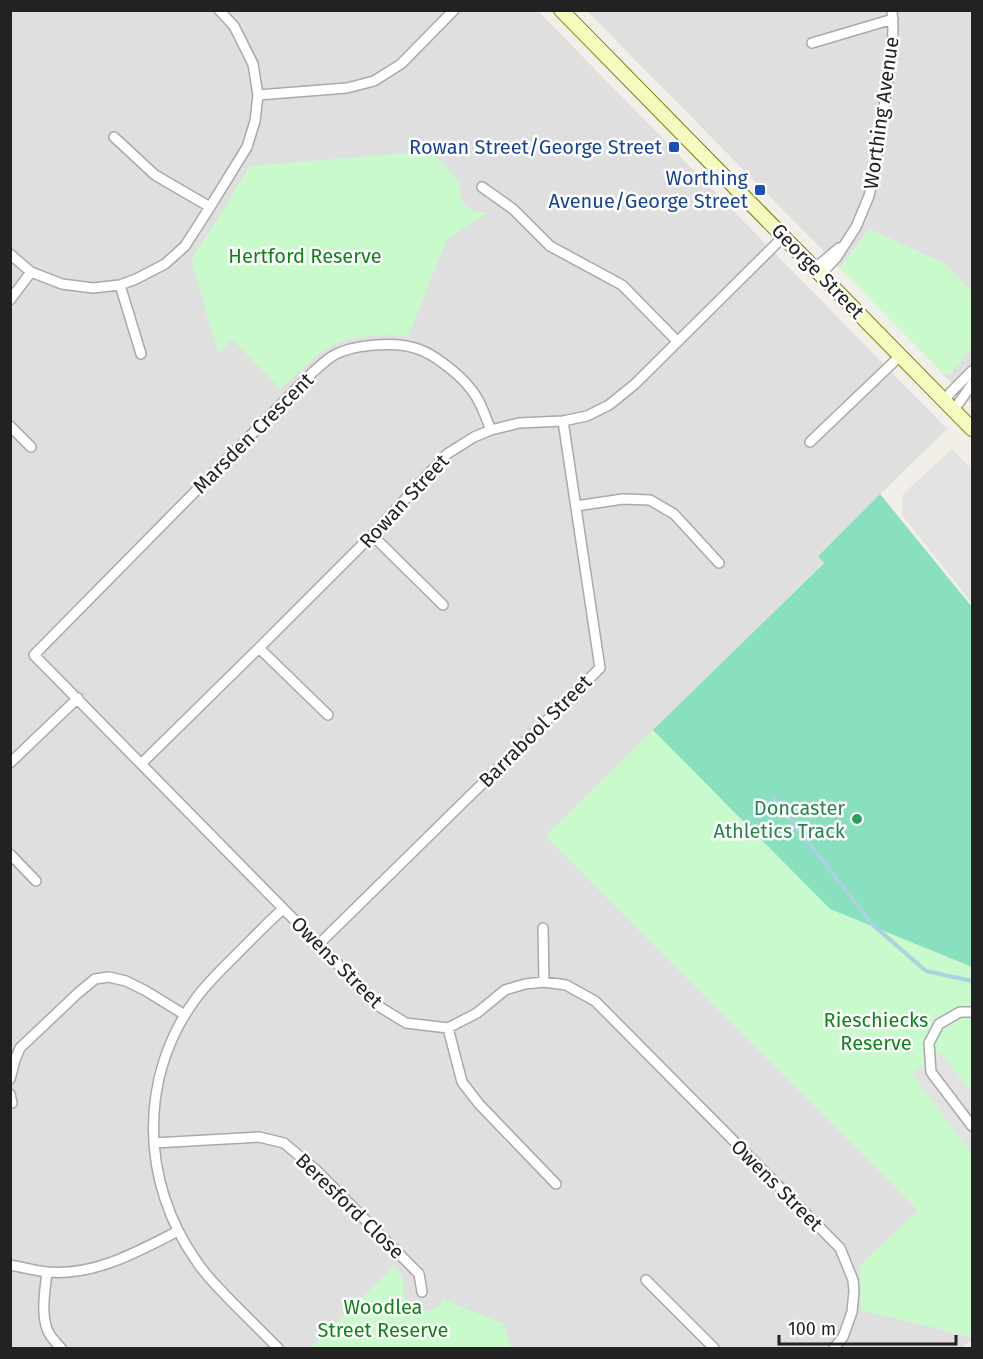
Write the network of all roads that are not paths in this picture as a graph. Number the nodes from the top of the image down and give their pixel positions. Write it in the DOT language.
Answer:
graph roads {
  1 [pos="219,10"];
  2 [pos="454,10"];
  3 [pos="561,10"];
  4 [pos="892,15"];
  5 [pos="812,43"];
  6 [pos="258,95"];
  7 [pos="114,137"];
  8 [pos="482,188"];
  9 [pos="210,207"];
  10 [pos="784,236"];
  11 [pos="10,254"];
  12 [pos="818,271"];
  13 [pos="31,272"];
  14 [pos="120,285"];
  15 [pos="10,300"];
  16 [pos="677,341"];
  17 [pos="141,354"];
  18 [pos="900,356"];
  19 [pos="972,371"];
  20 [pos="972,384"];
  21 [pos="950,406"];
  22 [pos="563,421"];
  23 [pos="10,426"];
  24 [pos="972,429"];
  25 [pos="491,430"];
  26 [pos="810,442"];
  27 [pos="32,447"];
  28 [pos="576,506"];
  29 [pos="372,535"];
  30 [pos="719,563"];
  31 [pos="443,605"];
  32 [pos="259,648"];
  33 [pos="34,655"];
  34 [pos="78,699"];
  35 [pos="328,715"];
  36 [pos="10,764"];
  37 [pos="141,764"];
  38 [pos="10,854"];
  39 [pos="36,881"];
  40 [pos="283,909"];
  41 [pos="543,928"];
  42 [pos="318,945"];
  43 [pos="544,982"];
  44 [pos="972,1012"];
  45 [pos="185,1015"];
  46 [pos="447,1028"];
  47 [pos="10,1079"];
  48 [pos="972,1126"];
  49 [pos="154,1143"];
  50 [pos="556,1184"];
  51 [pos="178,1231"];
  52 [pos="10,1265"];
  53 [pos="47,1272"];
  54 [pos="646,1280"];
  55 [pos="423,1292"];
  56 [pos="61,1348"];
  57 [pos="278,1348"];
  58 [pos="714,1348"];
  59 [pos="834,1348"];
  1 -- 6 [label="street"];
  2 -- 6 [label="street"];
  3 -- 10 [label="main road, George Street"];
  4 -- 5 [label="street"];
  4 -- 12 [label="street, Worthing Avenue"];
  6 -- 9 [label="street"];
  7 -- 9 [label="street"];
  8 -- 16 [label="street"];
  9 -- 14 [label="street"];
  10 -- 12 [label="main road, George Street"];
  10 -- 16 [label="street, Rowan Street"];
  11 -- 13 [label="street"];
  12 -- 18 [label="main road, George Street"];
  13 -- 14 [label="street"];
  13 -- 15 [label="street"];
  14 -- 17 [label="street"];
  16 -- 22 [label="street, Rowan Street"];
  18 -- 21 [label="main road, George Street"];
  18 -- 26 [label="street"];
  19 -- 21 [label="street"];
  20 -- 21 [label="street"];
  21 -- 24 [label="main road, George Street"];
  22 -- 25 [label="street, Rowan Street"];
  22 -- 28 [label="street, Barrabool Street"];
  23 -- 27 [label="street"];
  25 -- 29 [label="street, Rowan Street"];
  25 -- 33 [label="street, Marsden Crescent"];
  28 -- 30 [label="street"];
  28 -- 42 [label="street, Barrabool Street"];
  29 -- 31 [label="street"];
  29 -- 32 [label="street, Rowan Street"];
  32 -- 35 [label="street"];
  32 -- 37 [label="street, Rowan Street"];
  33 -- 34 [label="street, Owens Street"];
  34 -- 36 [label="street"];
  34 -- 37 [label="street, Owens Street"];
  37 -- 40 [label="street, Owens Street"];
  38 -- 39 [label="street"];
  40 -- 42 [label="street, Owens Street"];
  40 -- 45 [label="street"];
  41 -- 43 [label="street"];
  42 -- 46 [label="street, Owens Street"];
  43 -- 46 [label="street, Owens Street"];
  43 -- 59 [label="street, Owens Street"];
  44 -- 48 [label="street"];
  45 -- 47 [label="street"];
  45 -- 49 [label="street"];
  46 -- 50 [label="street"];
  49 -- 51 [label="street"];
  49 -- 55 [label="street, Beresford Close"];
  51 -- 53 [label="street"];
  51 -- 57 [label="street"];
  52 -- 53 [label="street"];
  53 -- 56 [label="street"];
  54 -- 58 [label="street"];
}
